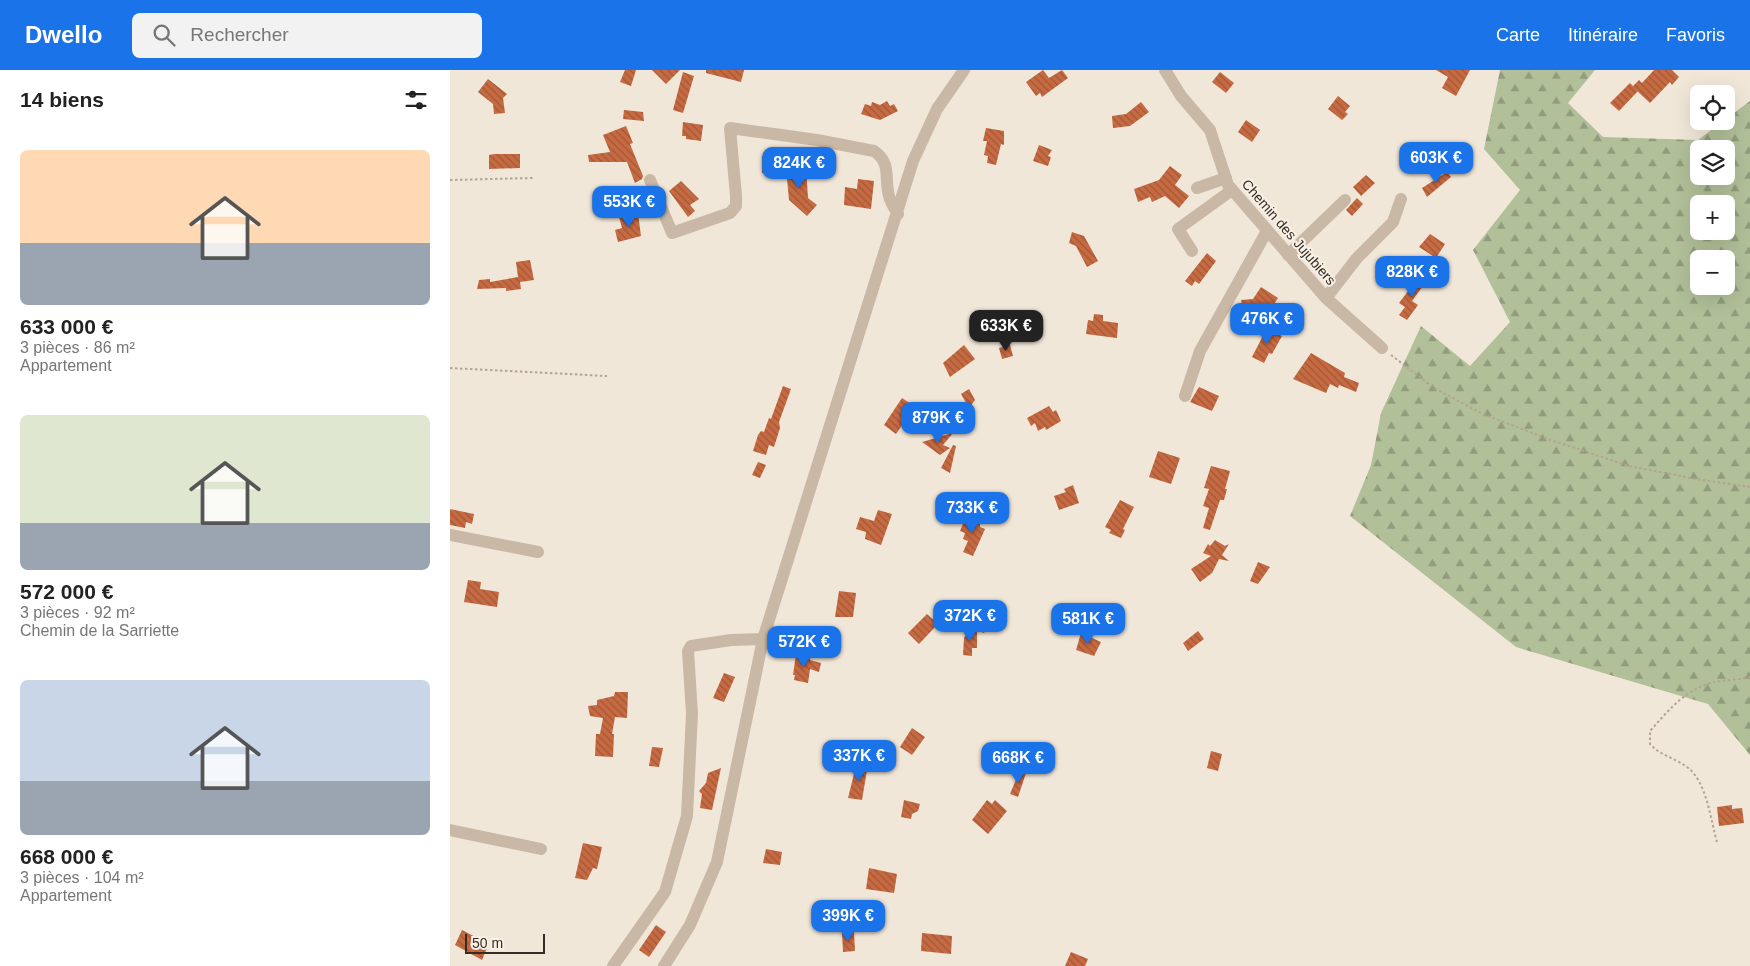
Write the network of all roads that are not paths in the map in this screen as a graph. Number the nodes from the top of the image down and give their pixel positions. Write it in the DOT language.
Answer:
graph roads {
  1 [pos="964,70"];
  2 [pos="1165,70"];
  3 [pos="650,180"];
  4 [pos="1229,184"];
  5 [pos="1197,188"];
  6 [pos="1402,199"];
  7 [pos="1345,200"];
  8 [pos="898,214"];
  9 [pos="1267,231"];
  10 [pos="1192,251"];
  11 [pos="1288,255"];
  12 [pos="1326,298"];
  13 [pos="1382,348"];
  14 [pos="1185,396"];
  15 [pos="450,535"];
  16 [pos="538,552"];
  17 [pos="763,639"];
  18 [pos="450,830"];
  19 [pos="540,850"];
  20 [pos="613,966"];
  21 [pos="664,966"];
  1 -- 8 [label="street"];
  2 -- 4 [label="street, Chemin des Jujubiers"];
  3 -- 8 [label="street"];
  4 -- 5 [label="street"];
  4 -- 9 [label="street, Chemin des Jujubiers"];
  4 -- 10 [label="street"];
  6 -- 12 [label="street"];
  7 -- 11 [label="street"];
  8 -- 17 [label="street"];
  9 -- 11 [label="street, Chemin des Jujubiers"];
  9 -- 14 [label="street"];
  11 -- 12 [label="street, Chemin des Jujubiers"];
  12 -- 13 [label="street, Chemin des Jujubiers"];
  15 -- 16 [label="street"];
  17 -- 20 [label="street"];
  17 -- 21 [label="street"];
  18 -- 19 [label="street"];
}
